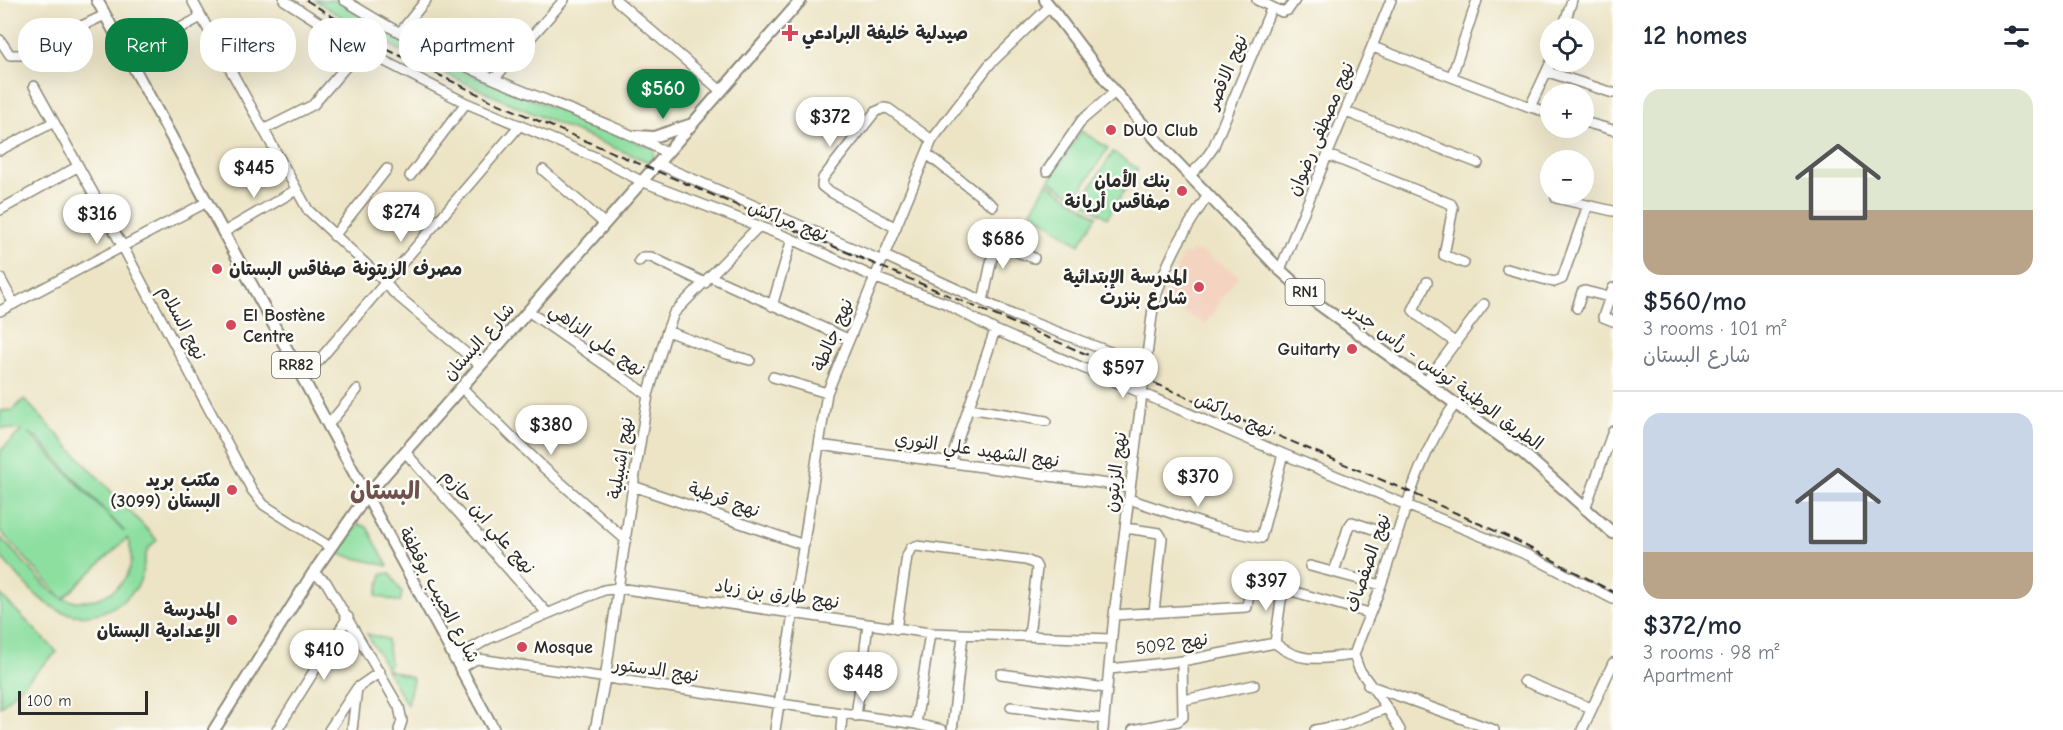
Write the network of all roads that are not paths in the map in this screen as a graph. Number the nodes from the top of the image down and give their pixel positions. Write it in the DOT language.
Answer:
graph roads {
  1 [pos="97,0"];
  2 [pos="192,0"];
  3 [pos="284,0"];
  4 [pos="344,0"];
  5 [pos="426,0"];
  6 [pos="564,0"];
  7 [pos="616,0"];
  8 [pos="801,0"];
  9 [pos="1257,0"];
  10 [pos="1295,0"];
  11 [pos="1391,0"];
  12 [pos="1477,0"];
  13 [pos="1572,0"];
  14 [pos="1048,3"];
  15 [pos="1271,9"];
  16 [pos="105,15"];
  17 [pos="201,17"];
  18 [pos="107,18"];
  19 [pos="312,18"];
  20 [pos="411,18"];
  21 [pos="1566,18"];
  22 [pos="188,24"];
  23 [pos="399,30"];
  24 [pos="0,40"];
  25 [pos="1373,47"];
  26 [pos="387,62"];
  27 [pos="138,72"];
  28 [pos="341,72"];
  29 [pos="479,72"];
  30 [pos="1548,72"];
  31 [pos="1452,76"];
  32 [pos="494,79"];
  33 [pos="34,86"];
  34 [pos="721,91"];
  35 [pos="1115,92"];
  36 [pos="1613,93"];
  37 [pos="466,103"];
  38 [pos="1530,107"];
  39 [pos="1540,110"];
  40 [pos="1346,112"];
  41 [pos="54,122"];
  42 [pos="692,124"];
  43 [pos="520,125"];
  44 [pos="1594,125"];
  45 [pos="264,129"];
  46 [pos="1613,130"];
  47 [pos="636,136"];
  48 [pos="932,140"];
  49 [pos="0,150"];
  50 [pos="667,153"];
  51 [pos="927,154"];
  52 [pos="1328,155"];
  53 [pos="1478,163"];
  54 [pos="658,164"];
  55 [pos="77,167"];
  56 [pos="387,169"];
  57 [pos="543,170"];
  58 [pos="1047,171"];
  59 [pos="1190,175"];
  60 [pos="410,177"];
  61 [pos="641,181"];
  62 [pos="296,190"];
  63 [pos="1208,195"];
  64 [pos="207,202"];
  65 [pos="1583,204"];
  66 [pos="1588,205"];
  67 [pos="993,206"];
  68 [pos="0,210"];
  69 [pos="1613,211"];
  70 [pos="605,224"];
  71 [pos="758,227"];
  72 [pos="896,228"];
  73 [pos="224,232"];
  74 [pos="334,236"];
  75 [pos="792,238"];
  76 [pos="123,247"];
  77 [pos="1034,258"];
  78 [pos="884,259"];
  79 [pos="639,261"];
  80 [pos="1464,263"];
  81 [pos="1508,269"];
  82 [pos="1280,270"];
  83 [pos="0,278"];
  84 [pos="876,278"];
  85 [pos="708,280"];
  86 [pos="385,282"];
  87 [pos="1427,282"];
  88 [pos="1611,292"];
  89 [pos="983,301"];
  90 [pos="14,304"];
  91 [pos="1484,304"];
  92 [pos="772,306"];
  93 [pos="1577,308"];
  94 [pos="0,311"];
  95 [pos="528,311"];
  96 [pos="1613,321"];
  97 [pos="995,330"];
  98 [pos="667,331"];
  99 [pos="848,339"];
  100 [pos="1456,343"];
  101 [pos="750,360"];
  102 [pos="480,365"];
  103 [pos="1147,366"];
  104 [pos="773,378"];
  105 [pos="303,379"];
  106 [pos="1426,382"];
  107 [pos="461,387"];
  108 [pos="357,390"];
  109 [pos="826,393"];
  110 [pos="1144,394"];
  111 [pos="648,395"];
  112 [pos="1455,404"];
  113 [pos="969,408"];
  114 [pos="1046,421"];
  115 [pos="328,424"];
  116 [pos="1613,431"];
  117 [pos="819,446"];
  118 [pos="405,452"];
  119 [pos="1283,454"];
  120 [pos="950,463"];
  121 [pos="633,486"];
  122 [pos="1130,487"];
  123 [pos="367,495"];
  124 [pos="1129,499"];
  125 [pos="1405,505"];
  126 [pos="1585,509"];
  127 [pos="1126,528"];
  128 [pos="1613,533"];
  129 [pos="1396,537"];
  130 [pos="626,540"];
  131 [pos="804,545"];
  132 [pos="330,547"];
  133 [pos="1310,566"];
  134 [pos="1253,570"];
  135 [pos="1334,572"];
  136 [pos="313,573"];
  137 [pos="1381,585"];
  138 [pos="618,588"];
  139 [pos="1613,599"];
  140 [pos="792,612"];
  141 [pos="1154,612"];
  142 [pos="547,613"];
  143 [pos="1370,613"];
  144 [pos="1114,615"];
  145 [pos="348,617"];
  146 [pos="868,625"];
  147 [pos="896,629"];
  148 [pos="930,633"];
  149 [pos="963,635"];
  150 [pos="1029,636"];
  151 [pos="1111,639"];
  152 [pos="1275,643"];
  153 [pos="1354,655"];
  154 [pos="454,659"];
  155 [pos="1182,661"];
  156 [pos="1613,663"];
  157 [pos="459,669"];
  158 [pos="1110,669"];
  159 [pos="380,672"];
  160 [pos="1001,674"];
  161 [pos="605,679"];
  162 [pos="1524,681"];
  163 [pos="1254,685"];
  164 [pos="1368,685"];
  165 [pos="357,688"];
  166 [pos="1106,688"];
  167 [pos="1184,700"];
  168 [pos="778,705"];
  169 [pos="1011,707"];
  170 [pos="1387,708"];
  171 [pos="1591,708"];
  172 [pos="842,714"];
  173 [pos="856,716"];
  174 [pos="1104,719"];
  175 [pos="916,724"];
  176 [pos="214,730"];
  177 [pos="277,730"];
  178 [pos="329,730"];
  179 [pos="352,730"];
  180 [pos="399,730"];
  181 [pos="494,730"];
  182 [pos="595,730"];
  183 [pos="775,730"];
  184 [pos="841,730"];
  185 [pos="942,730"];
  186 [pos="952,730"];
  187 [pos="1102,730"];
  188 [pos="1133,730"];
  189 [pos="1315,730"];
  190 [pos="1400,730"];
  191 [pos="1494,730"];
  192 [pos="1582,730"];
  1 -- 16 [label="main road, شارع الحبيب بوقطفة / RR82"];
  2 -- 17 [label="street"];
  3 -- 19 [label="street, نهج مراكش"];
  4 -- 23 [label="street"];
  5 -- 20 [label="street"];
  6 -- 32 [label="street"];
  7 -- 34 [label="street"];
  8 -- 34 [label="main road, شارع البستان"];
  9 -- 15 [label="street"];
  10 -- 15 [label="street"];
  11 -- 25 [label="street, نهج مصطفى رضوان"];
  12 -- 31 [label="street"];
  13 -- 21 [label="street"];
  14 -- 35 [label="main road, الطريق الوطنية تونس - رأس جدير / RN1"];
  14 -- 48 [label="street, نهج جالطة"];
  15 -- 59 [label="street, نهج الاقصر"];
  16 -- 18 [label="main road, شارع الحبيب بوقطفة / RR82"];
  16 -- 24 [label="street"];
  17 -- 22 [label="street"];
  17 -- 45 [label="street"];
  25 -- 31 [label="street"];
  25 -- 40 [label="street, نهج مصطفى رضوان"];
  26 -- 37 [label="street, نهج مراكش"];
  27 -- 64 [label="main road, شارع الحبيب بوقطفة / RR82"];
  28 -- 45 [label="street"];
  29 -- 32 [label="street"];
  30 -- 36 [label="street"];
  30 -- 38 [label="street"];
  31 -- 38 [label="street"];
  32 -- 47 [label="street"];
  33 -- 41 [label="street, نهج السلام"];
  34 -- 42 [label="main road, شارع البستان"];
  35 -- 58 [label="street"];
  35 -- 59 [label="main road, الطريق الوطنية تونس - رأس جدير / RN1"];
  37 -- 43 [label="street, نهج مراكش"];
  37 -- 60 [label="street"];
  38 -- 39 [label="street"];
  40 -- 52 [label="street, نهج مصطفى رضوان"];
  40 -- 53 [label="street"];
  41 -- 49 [label="street"];
  41 -- 55 [label="street, نهج السلام"];
  42 -- 47 [label="main road"];
  42 -- 50 [label="main road, شارع البستان"];
  43 -- 61 [label="street, نهج مراكش"];
  43 -- 86 [label="street"];
  44 -- 46 [label="street"];
  45 -- 62 [label="street"];
  47 -- 50 [label="street"];
  48 -- 51 [label="street, نهج جالطة"];
  48 -- 72 [label="street"];
  50 -- 54 [label="main road, شارع البستان"];
  51 -- 67 [label="street"];
  51 -- 72 [label="street, نهج جالطة"];
  52 -- 80 [label="street"];
  52 -- 82 [label="street, نهج مصطفى رضوان"];
  54 -- 61 [label="main road, شارع البستان"];
  54 -- 78 [label="street"];
  55 -- 68 [label="street"];
  55 -- 76 [label="street, نهج السلام"];
  56 -- 74 [label="street"];
  57 -- 70 [label="street"];
  59 -- 63 [label="main road, الطريق الوطنية تونس - رأس جدير / RN1"];
  61 -- 70 [label="main road, شارع البستان"];
  61 -- 71 [label="street, نهج مراكش"];
  62 -- 73 [label="street"];
  62 -- 74 [label="street"];
  63 -- 82 [label="main road, الطريق الوطنية تونس - رأس جدير / RN1"];
  63 -- 103 [label="street, نهج الزيتون"];
  64 -- 73 [label="main road, شارع الحبيب بوقطفة / RR82"];
  64 -- 76 [label="street"];
  65 -- 66 [label="street"];
  66 -- 69 [label="street"];
  66 -- 81 [label="street"];
  70 -- 95 [label="main road, شارع البستان"];
  71 -- 75 [label="street, نهج مراكش"];
  71 -- 85 [label="street, نهج إشبيلية"];
  72 -- 78 [label="street, نهج جالطة"];
  73 -- 105 [label="main road, شارع الحبيب بوقطفة / RR82"];
  74 -- 86 [label="street"];
  75 -- 84 [label="street, نهج مراكش"];
  75 -- 92 [label="street"];
  76 -- 90 [label="street"];
  76 -- 132 [label="street, نهج السلام"];
  77 -- 89 [label="street"];
  78 -- 84 [label="street, نهج جالطة"];
  78 -- 89 [label="street"];
  79 -- 85 [label="street"];
  82 -- 106 [label="main road, الطريق الوطنية تونس - رأس جدير / RN1"];
  83 -- 90 [label="street"];
  84 -- 97 [label="street, نهج مراكش"];
  84 -- 99 [label="street, نهج جالطة"];
  85 -- 92 [label="street"];
  85 -- 98 [label="street, نهج إشبيلية"];
  86 -- 102 [label="street"];
  86 -- 105 [label="street"];
  87 -- 100 [label="street"];
  88 -- 93 [label="street"];
  88 -- 96 [label="street"];
  89 -- 103 [label="street"];
  90 -- 94 [label="street"];
  91 -- 100 [label="street"];
  92 -- 99 [label="street"];
  95 -- 102 [label="main road, شارع البستان"];
  95 -- 111 [label="street, نهج علي الزاهي"];
  97 -- 110 [label="street, نهج مراكش"];
  97 -- 113 [label="street"];
  98 -- 101 [label="street"];
  98 -- 111 [label="street, نهج إشبيلية"];
  99 -- 109 [label="street, نهج جالطة"];
  100 -- 106 [label="street"];
  102 -- 107 [label="main road, شارع البستان"];
  103 -- 110 [label="street, نهج الزيتون"];
  104 -- 109 [label="street"];
  105 -- 115 [label="main road, شارع الحبيب بوقطفة / RR82"];
  106 -- 112 [label="main road, الطريق الوطنية تونس - رأس جدير / RN1"];
  107 -- 118 [label="main road, شارع البستان"];
  107 -- 130 [label="street"];
  108 -- 115 [label="street"];
  109 -- 117 [label="street, نهج جالطة"];
  110 -- 119 [label="street, نهج مراكش"];
  110 -- 122 [label="street, نهج الزيتون"];
  111 -- 121 [label="street, نهج إشبيلية"];
  112 -- 125 [label="street, نهج الصفصاف"];
  112 -- 126 [label="main road, الطريق الوطنية تونس - رأس جدير / RN1"];
  113 -- 114 [label="street"];
  113 -- 120 [label="street"];
  115 -- 123 [label="main road, شارع الحبيب بوقطفة / RR82"];
  116 -- 126 [label="street"];
  117 -- 120 [label="street, نهج الشهيد علي النوري"];
  117 -- 131 [label="street, نهج جالطة"];
  118 -- 123 [label="main road, شارع البستان"];
  118 -- 142 [label="street, نهج علي ابن حازم"];
  119 -- 124 [label="street"];
  119 -- 125 [label="street, نهج مراكش"];
  120 -- 122 [label="street, نهج الشهيد علي النوري"];
  121 -- 130 [label="street, نهج إشبيلية"];
  121 -- 131 [label="street, نهج قرطبة"];
  122 -- 124 [label="street, نهج الزيتون"];
  123 -- 132 [label="main road, شارع البستان"];
  123 -- 154 [label="main road, شارع الحبيب بوقطفة / RR82"];
  124 -- 127 [label="street, نهج الزيتون"];
  125 -- 129 [label="street, نهج الصفصاف"];
  125 -- 139 [label="street, نهج مراكش"];
  126 -- 128 [label="main road, الطريق الوطنية تونس - رأس جدير / RN1"];
  127 -- 141 [label="street"];
  127 -- 144 [label="street, نهج الزيتون"];
  129 -- 135 [label="street"];
  129 -- 137 [label="street, نهج الصفصاف"];
  130 -- 138 [label="street, نهج إشبيلية"];
  131 -- 140 [label="street, نهج جالطة"];
  132 -- 136 [label="main road, شارع البستان"];
  133 -- 135 [label="street"];
  134 -- 141 [label="street"];
  135 -- 137 [label="street"];
  136 -- 145 [label="street"];
  136 -- 176 [label="main road, شارع البستان"];
  137 -- 143 [label="street, نهج الصفصاف"];
  138 -- 140 [label="street, نهج طارق بن زياد"];
  138 -- 142 [label="street, نهج طارق بن زياد"];
  138 -- 161 [label="street, نهج إشبيلية"];
  140 -- 146 [label="street, نهج طارق بن زياد"];
  140 -- 168 [label="street, نهج جالطة"];
  141 -- 144 [label="street"];
  142 -- 154 [label="street, نهج طارق بن زياد"];
  143 -- 152 [label="street"];
  143 -- 153 [label="street, نهج الصفصاف"];
  144 -- 151 [label="street, نهج الزيتون"];
  145 -- 159 [label="street"];
  145 -- 177 [label="street"];
  146 -- 147 [label="street, نهج طارق بن زياد"];
  146 -- 173 [label="street"];
  147 -- 148 [label="street, نهج طارق بن زياد"];
  147 -- 150 [label="street"];
  148 -- 149 [label="street, نهج طارق بن زياد"];
  148 -- 175 [label="street"];
  149 -- 150 [label="street, نهج طارق بن زياد"];
  149 -- 186 [label="street"];
  150 -- 151 [label="street, نهج طارق بن زياد"];
  151 -- 158 [label="street, نهج الزيتون"];
  152 -- 153 [label="street"];
  152 -- 155 [label="street, نهج 5092"];
  153 -- 164 [label="street"];
  154 -- 157 [label="main road, شارع الحبيب بوقطفة / RR82"];
  155 -- 158 [label="street, نهج 5092"];
  155 -- 167 [label="street"];
  156 -- 171 [label="street"];
  157 -- 161 [label="street, نهج الدستور"];
  157 -- 181 [label="main road, شارع الحبيب بوقطفة / RR82"];
  158 -- 166 [label="street, نهج الزيتون"];
  159 -- 165 [label="street"];
  159 -- 180 [label="street"];
  160 -- 166 [label="street"];
  161 -- 168 [label="street, نهج الدستور"];
  161 -- 182 [label="street, نهج إشبيلية"];
  162 -- 171 [label="street"];
  163 -- 167 [label="street"];
  164 -- 170 [label="street"];
  164 -- 191 [label="street"];
  165 -- 178 [label="street"];
  165 -- 179 [label="street"];
  166 -- 174 [label="street, نهج الزيتون"];
  167 -- 188 [label="street"];
  168 -- 172 [label="street, نهج الدستور"];
  168 -- 183 [label="street, نهج جالطة"];
  169 -- 174 [label="street"];
  170 -- 189 [label="street"];
  170 -- 190 [label="street"];
  171 -- 192 [label="street"];
  172 -- 173 [label="street, نهج الدستور"];
  172 -- 184 [label="street"];
  173 -- 175 [label="street, نهج الدستور"];
  174 -- 187 [label="street, نهج الزيتون"];
  175 -- 185 [label="street, نهج الدستور"];
}
